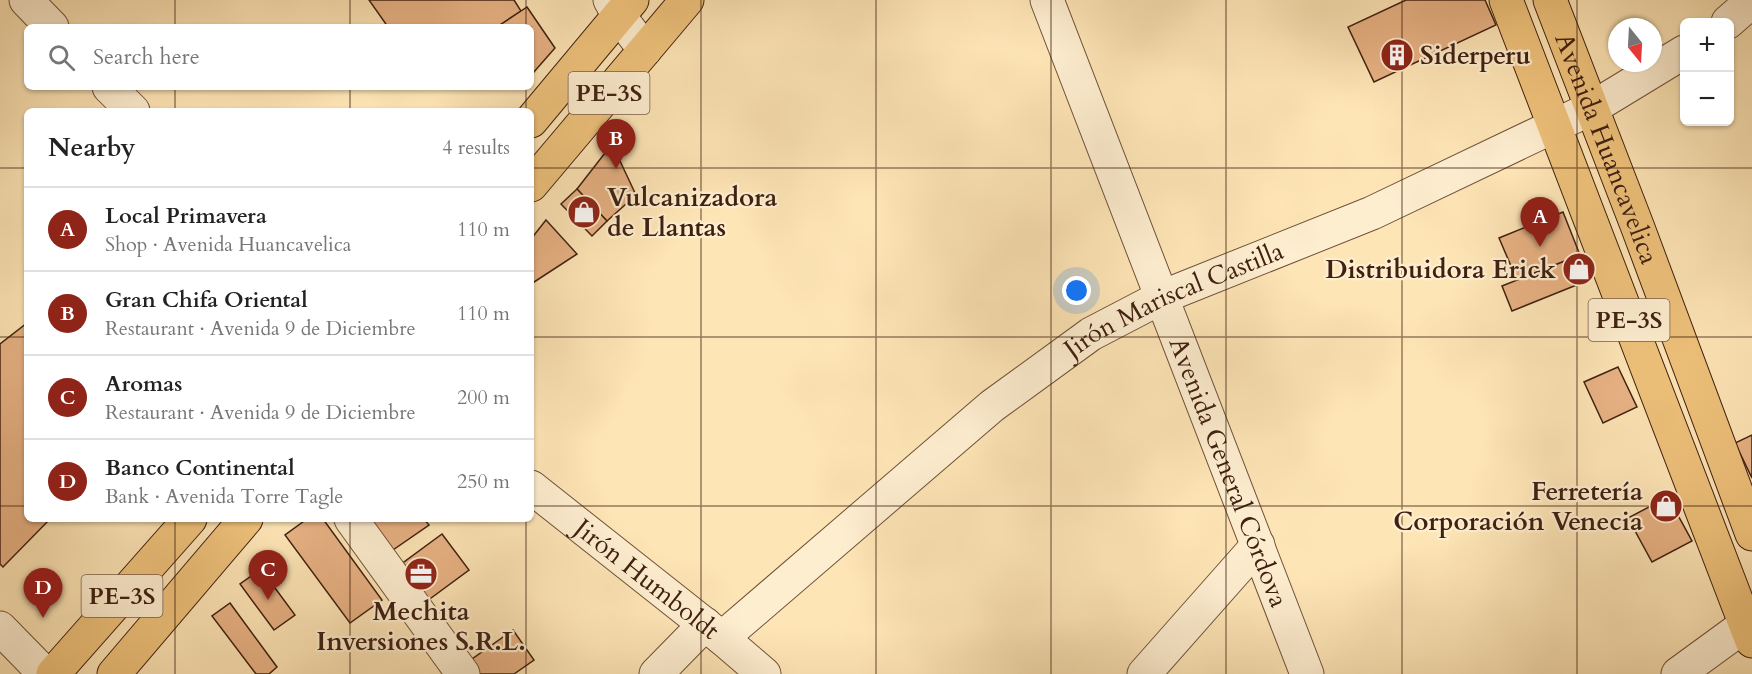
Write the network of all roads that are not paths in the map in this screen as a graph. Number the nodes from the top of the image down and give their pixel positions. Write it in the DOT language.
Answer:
graph roads {
  1 [pos="26,0"];
  2 [pos="687,0"];
  3 [pos="1047,0"];
  4 [pos="1506,0"];
  5 [pos="1550,0"];
  6 [pos="1752,1"];
  7 [pos="620,5"];
  8 [pos="1733,18"];
  9 [pos="49,24"];
  10 [pos="645,50"];
  11 [pos="1680,54"];
  12 [pos="113,90"];
  13 [pos="129,108"];
  14 [pos="1592,108"];
  15 [pos="534,117"];
  16 [pos="1555,126"];
  17 [pos="534,181"];
  18 [pos="1162,297"];
  19 [pos="534,489"];
  20 [pos="187,522"];
  21 [pos="243,522"];
  22 [pos="353,522"];
  23 [pos="1752,534"];
  24 [pos="1258,545"];
  25 [pos="0,628"];
  26 [pos="1750,628"];
  27 [pos="713,631"];
  28 [pos="45,674"];
  29 [pos="53,674"];
  30 [pos="114,674"];
  31 [pos="463,674"];
  32 [pos="656,674"];
  33 [pos="764,674"];
  34 [pos="1144,674"];
  35 [pos="1307,674"];
  36 [pos="1678,674"];
  1 -- 9 [label="street"];
  2 -- 10 [label="main road, PE-3S"];
  3 -- 18 [label="street, Avenida General Córdova"];
  4 -- 16 [label="main road, Avenida Huancavelica / PE-3S"];
  5 -- 14 [label="main road, Avenida Huancavelica / PE-3S"];
  6 -- 8 [label="street"];
  7 -- 10 [label="street"];
  7 -- 15 [label="main road, PE-3S"];
  10 -- 17 [label="main road, PE-3S"];
  11 -- 14 [label="street, Jirón Mariscal Castilla"];
  12 -- 13 [label="street"];
  14 -- 16 [label="street, Jirón Mariscal Castilla"];
  14 -- 23 [label="main road, Avenida Huancavelica / PE-3S"];
  16 -- 18 [label="street, Jirón Mariscal Castilla"];
  16 -- 26 [label="main road, Avenida Huancavelica / PE-3S"];
  18 -- 24 [label="street, Avenida General Córdova"];
  18 -- 27 [label="street, Jirón Mariscal Castilla"];
  19 -- 27 [label="street, Jirón Humboldt"];
  20 -- 29 [label="main road, PE-3S"];
  21 -- 30 [label="main road, PE-3S"];
  22 -- 31 [label="street"];
  24 -- 34 [label="street"];
  24 -- 35 [label="street, Avenida General Córdova"];
  25 -- 28 [label="street"];
  26 -- 36 [label="street"];
  27 -- 32 [label="street, Jirón Mariscal Castilla"];
  27 -- 33 [label="street, Jirón Humboldt"];
}
